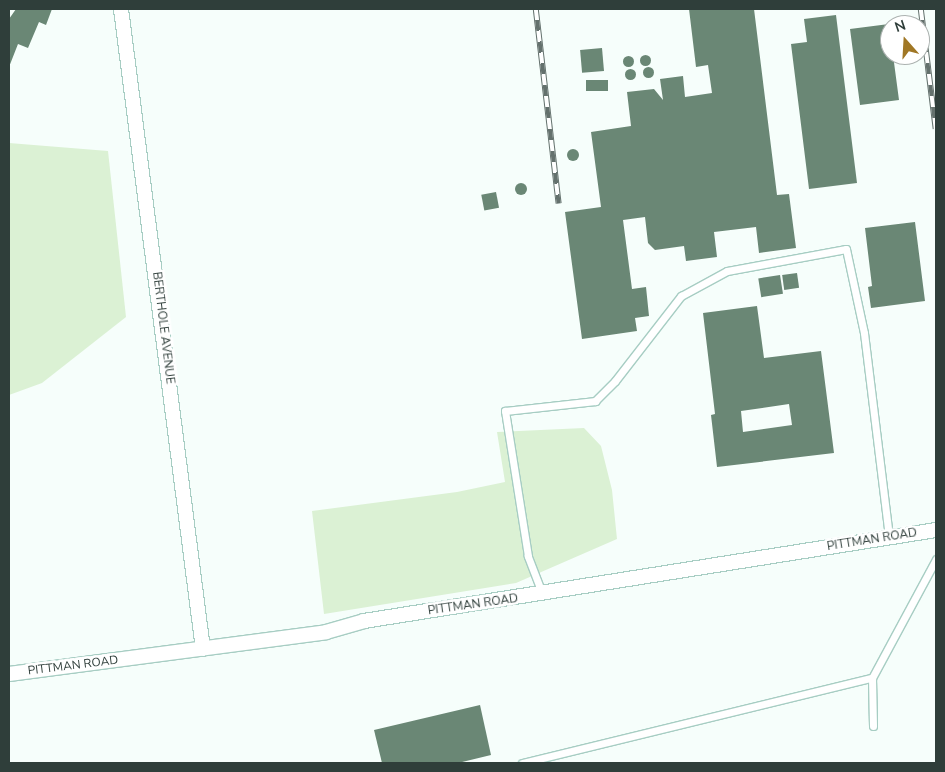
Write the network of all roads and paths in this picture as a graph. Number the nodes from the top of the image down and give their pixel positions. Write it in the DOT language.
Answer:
graph roads {
  1 [pos="121,9"];
  2 [pos="936,530"];
  3 [pos="889,537"];
  4 [pos="936,559"];
  5 [pos="543,595"];
  6 [pos="203,649"];
  7 [pos="9,674"];
  8 [pos="872,678"];
  9 [pos="873,726"];
  10 [pos="522,763"];
  1 -- 6 [label="street, BERTHOLE AVENUE"];
  2 -- 3 [label="street, PITTMAN ROAD"];
  3 -- 5 [label="street, PITTMAN ROAD"];
  3 -- 5 [label="lane"];
  4 -- 8 [label="lane"];
  5 -- 6 [label="street, PITTMAN ROAD"];
  6 -- 7 [label="street, PITTMAN ROAD"];
  8 -- 9 [label="lane"];
  8 -- 10 [label="lane"];
}
